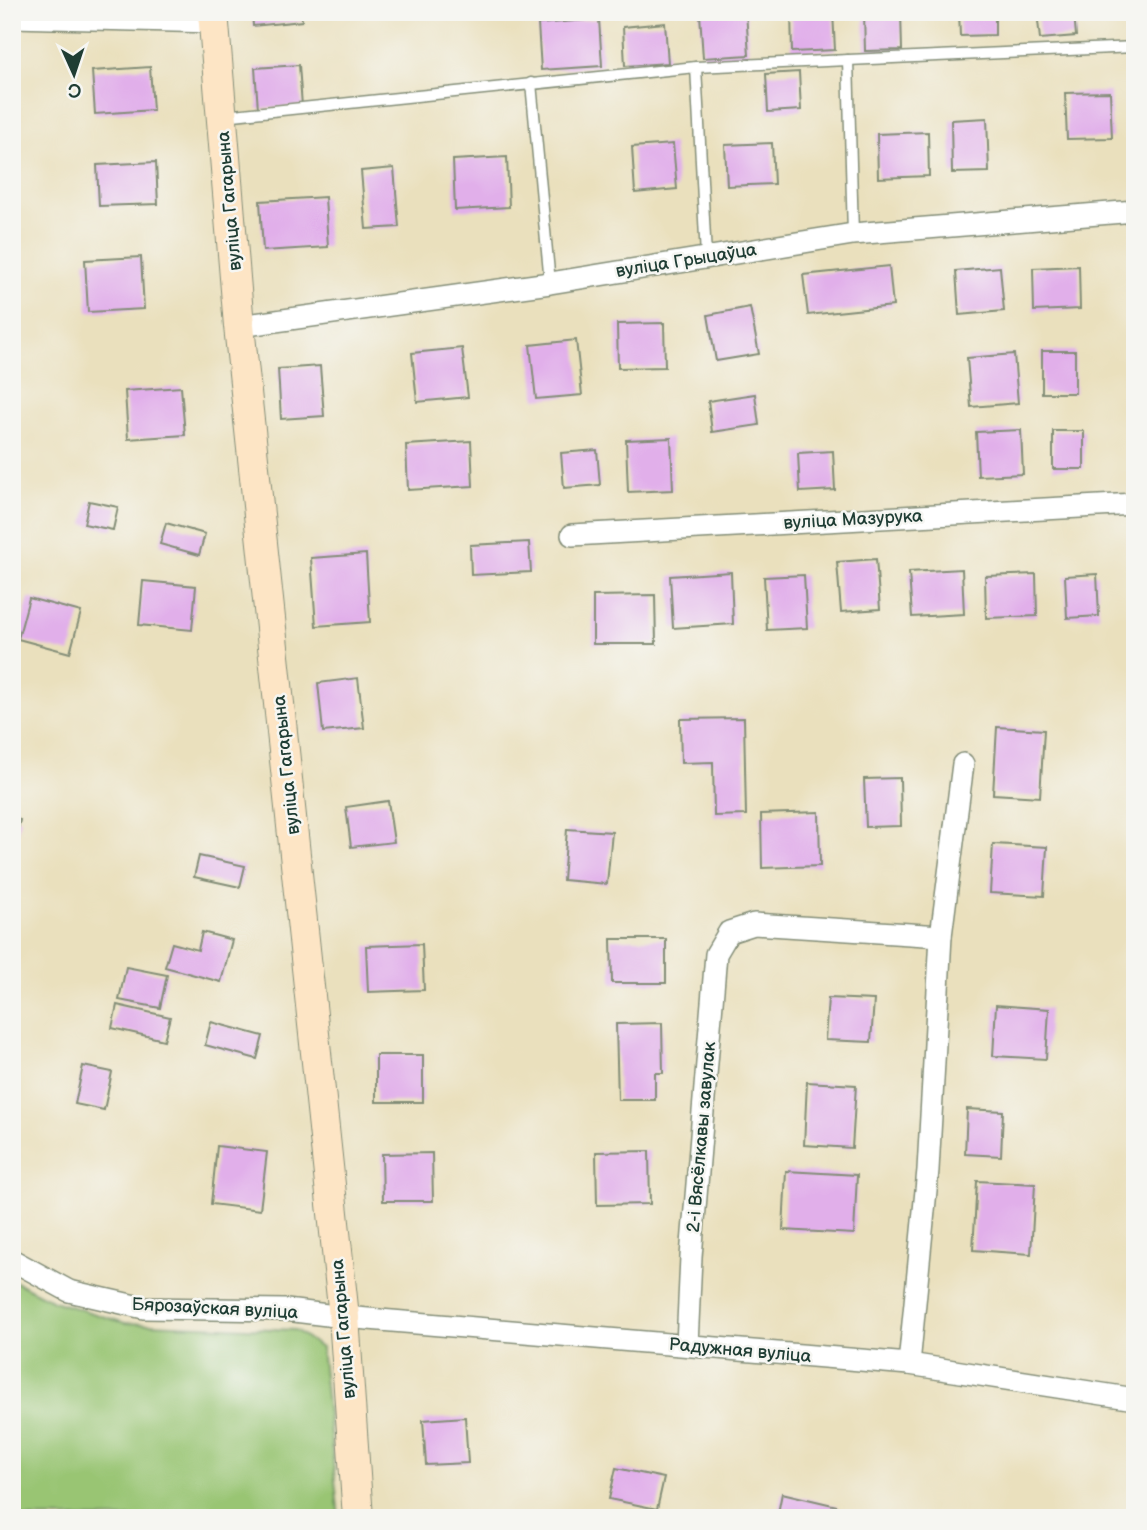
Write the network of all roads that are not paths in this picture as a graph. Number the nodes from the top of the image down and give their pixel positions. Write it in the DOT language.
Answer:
graph roads {
  1 [pos="12,17"];
  2 [pos="214,17"];
  3 [pos="1135,47"];
  4 [pos="848,60"];
  5 [pos="696,67"];
  6 [pos="531,83"];
  7 [pos="222,116"];
  8 [pos="1135,211"];
  9 [pos="853,234"];
  10 [pos="706,257"];
  11 [pos="550,283"];
  12 [pos="239,326"];
  13 [pos="1135,504"];
  14 [pos="572,535"];
  15 [pos="963,764"];
  16 [pos="941,936"];
  17 [pos="12,1260"];
  18 [pos="344,1317"];
  19 [pos="687,1345"];
  20 [pos="909,1364"];
  21 [pos="1135,1399"];
  22 [pos="358,1518"];
  1 -- 2 [label="street"];
  2 -- 7 [label="street, вуліца Гагарына"];
  3 -- 4 [label="lane"];
  4 -- 5 [label="lane"];
  4 -- 9 [label="lane"];
  5 -- 6 [label="lane"];
  5 -- 10 [label="lane"];
  6 -- 7 [label="lane"];
  6 -- 11 [label="lane"];
  7 -- 12 [label="street, вуліца Гагарына"];
  8 -- 9 [label="street, вуліца Грыцаўца"];
  9 -- 10 [label="street, вуліца Грыцаўца"];
  10 -- 11 [label="street, вуліца Грыцаўца"];
  11 -- 12 [label="street, вуліца Грыцаўца"];
  12 -- 18 [label="street, вуліца Гагарына"];
  13 -- 14 [label="street, вуліца Мазурука"];
  15 -- 16 [label="street"];
  16 -- 19 [label="street, 2-і Вясёлкавы завулак"];
  16 -- 20 [label="street"];
  17 -- 18 [label="street, Бярозаўская вуліца"];
  18 -- 19 [label="street, Радужная вуліца"];
  18 -- 22 [label="street, вуліца Гагарына"];
  19 -- 20 [label="street, Радужная вуліца"];
  20 -- 21 [label="street, Радужная вуліца"];
}
